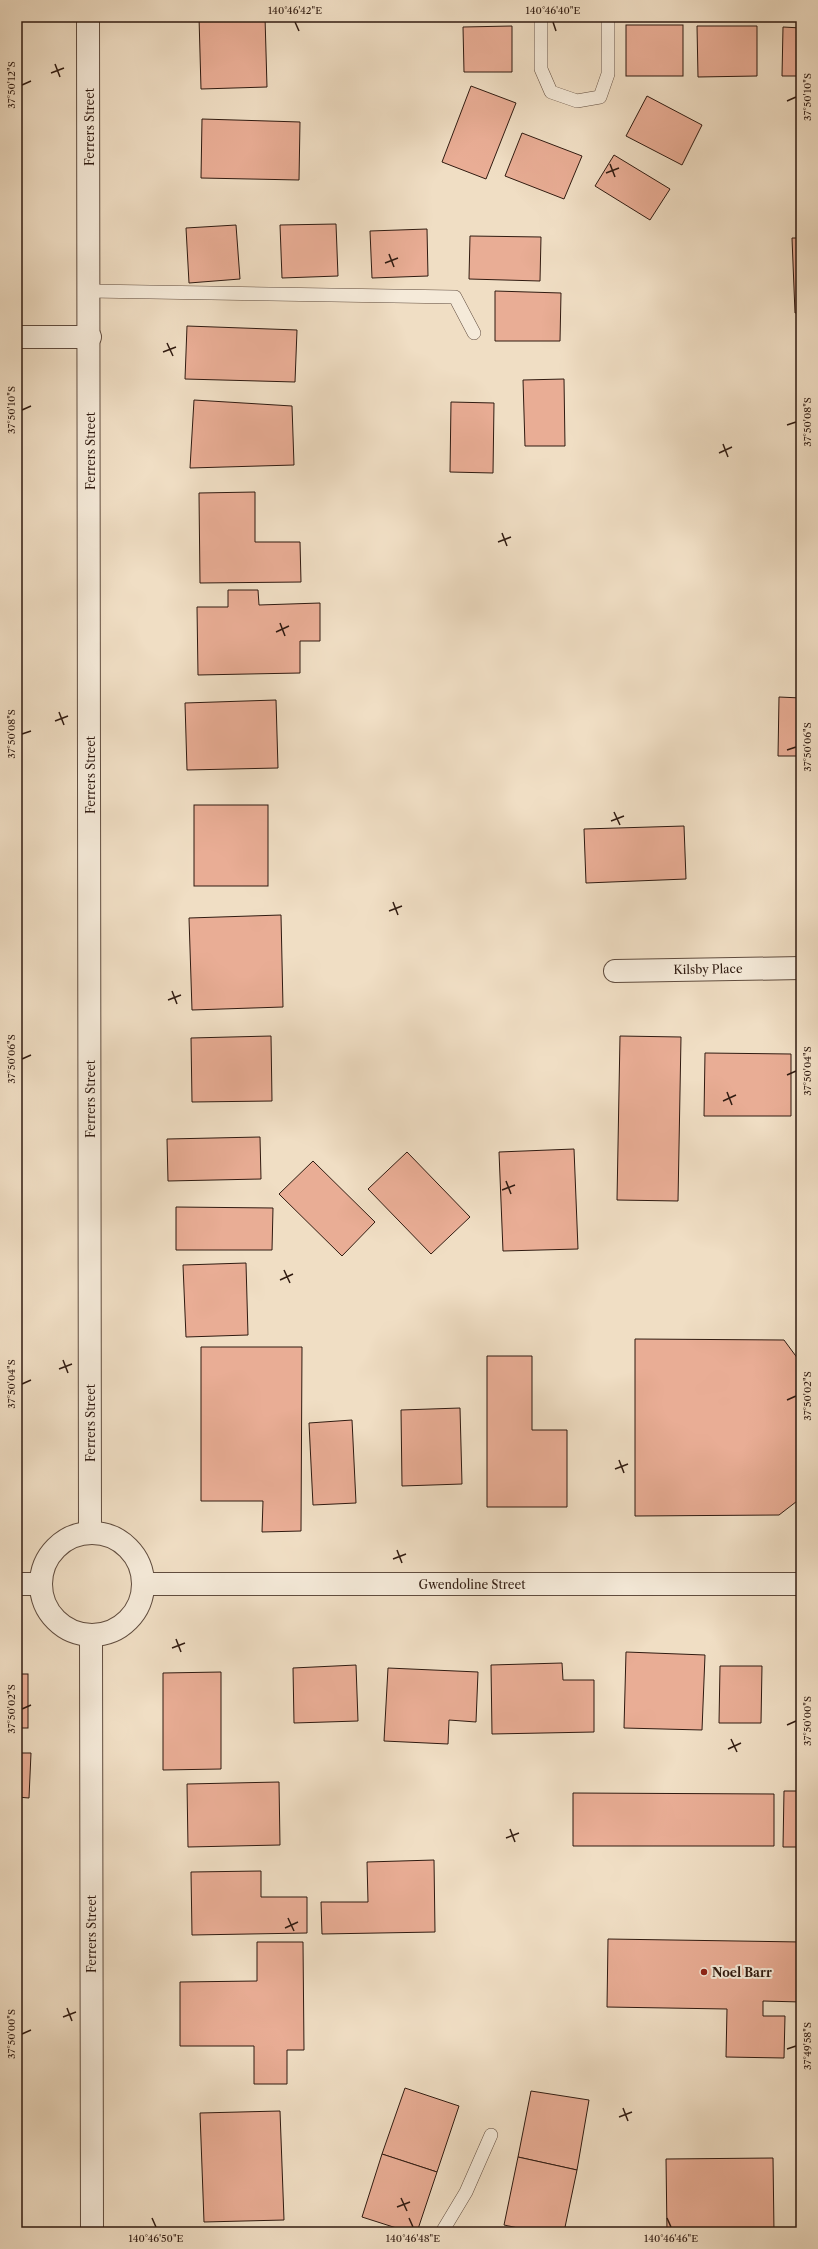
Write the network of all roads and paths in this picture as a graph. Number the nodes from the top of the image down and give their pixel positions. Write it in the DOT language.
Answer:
graph roads {
  1 [pos="88,17"];
  2 [pos="541,17"];
  3 [pos="608,17"];
  4 [pos="90,291"];
  5 [pos="474,334"];
  6 [pos="17,337"];
  7 [pos="90,337"];
  8 [pos="801,968"];
  9 [pos="615,971"];
  10 [pos="90,1532"];
  11 [pos="17,1584"];
  12 [pos="40,1584"];
  13 [pos="143,1584"];
  14 [pos="801,1584"];
  15 [pos="91,1636"];
  16 [pos="491,2135"];
  17 [pos="92,2232"];
  18 [pos="442,2232"];
  1 -- 4 [label="street, Ferrers Street"];
  2 -- 3 [label="lane"];
  4 -- 5 [label="lane"];
  4 -- 7 [label="street, Ferrers Street"];
  6 -- 7 [label="street"];
  7 -- 10 [label="street, Ferrers Street"];
  8 -- 9 [label="street, Kilsby Place"];
  10 -- 12 [label="street"];
  10 -- 13 [label="street"];
  11 -- 12 [label="street"];
  12 -- 15 [label="street"];
  13 -- 14 [label="street, Gwendoline Street"];
  13 -- 15 [label="street"];
  15 -- 17 [label="street, Ferrers Street"];
  16 -- 18 [label="lane"];
}
